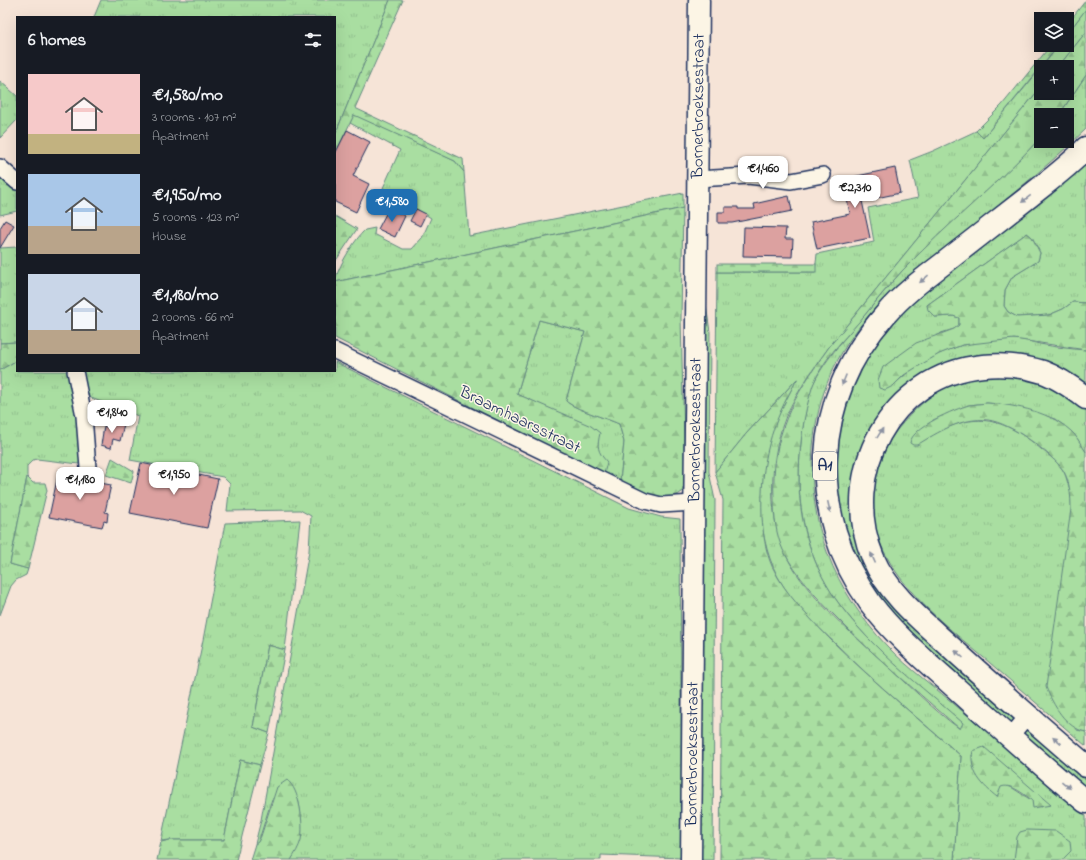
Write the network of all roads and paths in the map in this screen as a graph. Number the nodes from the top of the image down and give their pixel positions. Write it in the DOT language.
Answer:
graph roads {
  1 [pos="698,0"];
  2 [pos="1086,148"];
  3 [pos="0,167"];
  4 [pos="823,175"];
  5 [pos="697,179"];
  6 [pos="16,181"];
  7 [pos="336,351"];
  8 [pos="76,372"];
  9 [pos="1086,398"];
  10 [pos="88,468"];
  11 [pos="694,503"];
  12 [pos="1028,715"];
  13 [pos="1010,737"];
  14 [pos="1086,766"];
  15 [pos="1086,802"];
  16 [pos="691,860"];
  1 -- 5 [label="main road, Bornerbroeksestraat"];
  2 -- 13 [label="highway, A1, one-way"];
  3 -- 6 [label="street"];
  4 -- 5 [label="street"];
  5 -- 11 [label="main road, Bornerbroeksestraat"];
  7 -- 11 [label="street, Braamhaarsstraat"];
  8 -- 10 [label="street"];
  12 -- 9 [label="highway, one-way"];
  11 -- 16 [label="main road, Bornerbroeksestraat"];
  12 -- 13 [label="street"];
  14 -- 12 [label="highway, one-way"];
  13 -- 15 [label="highway, A1, one-way"];
}
